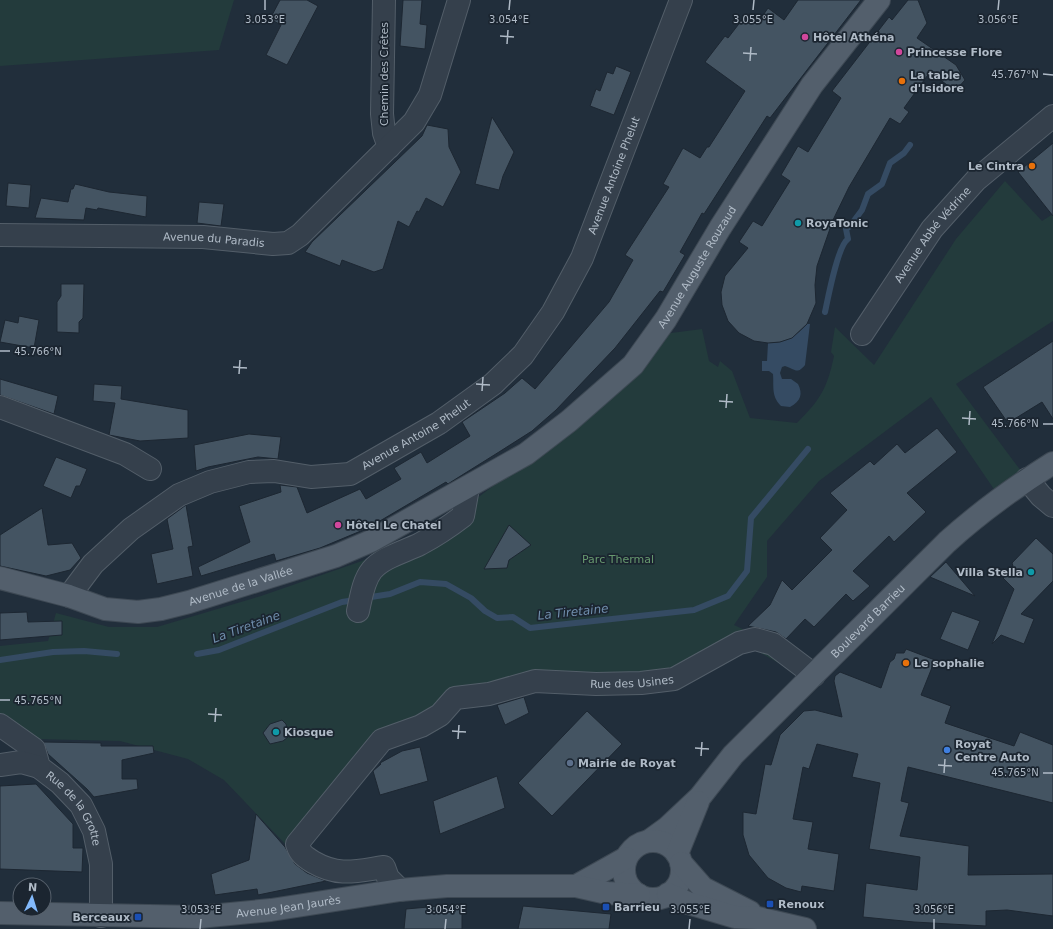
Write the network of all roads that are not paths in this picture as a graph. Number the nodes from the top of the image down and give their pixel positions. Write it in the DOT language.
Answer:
graph roads {
  1 [pos="384,0"];
  2 [pos="459,0"];
  3 [pos="681,0"];
  4 [pos="879,0"];
  5 [pos="1053,116"];
  6 [pos="389,147"];
  7 [pos="0,235"];
  8 [pos="862,334"];
  9 [pos="0,407"];
  10 [pos="1053,464"];
  11 [pos="150,469"];
  12 [pos="1027,479"];
  13 [pos="468,488"];
  14 [pos="1053,506"];
  15 [pos="0,578"];
  16 [pos="69,596"];
  17 [pos="358,611"];
  18 [pos="814,675"];
  19 [pos="0,725"];
  20 [pos="0,765"];
  21 [pos="39,767"];
  22 [pos="700,797"];
  23 [pos="649,841"];
  24 [pos="626,858"];
  25 [pos="679,858"];
  26 [pos="576,886"];
  27 [pos="400,890"];
  28 [pos="668,894"];
  29 [pos="639,895"];
  30 [pos="0,913"];
  31 [pos="101,916"];
  32 [pos="758,918"];
  33 [pos="805,929"];
  1 -- 6 [label="street, Chemin des Crêtes"];
  2 -- 6 [label="street"];
  3 -- 16 [label="street, Avenue Antoine Phelut"];
  4 -- 13 [label="main road, Avenue Auguste Rouzaud"];
  5 -- 8 [label="street, Avenue Abbé Védrine"];
  6 -- 7 [label="street, Avenue du Paradis"];
  9 -- 11 [label="street"];
  10 -- 12 [label="main road, Boulevard Barrieu"];
  12 -- 14 [label="street"];
  12 -- 18 [label="main road, Boulevard Barrieu"];
  13 -- 16 [label="main road, Avenue de la Vallée"];
  13 -- 17 [label="street"];
  15 -- 16 [label="main road, Avenue de la Vallée"];
  18 -- 22 [label="main road, Boulevard Barrieu"];
  18 -- 27 [label="street, Rue des Usines"];
  19 -- 21 [label="street, Rue de la Grotte"];
  20 -- 21 [label="street"];
  21 -- 31 [label="street, Rue de la Grotte"];
  22 -- 23 [label="main road, Boulevard Barrieu"];
  22 -- 25 [label="main road, Boulevard Barrieu"];
  23 -- 24 [label="main road"];
  23 -- 25 [label="main road"];
  24 -- 26 [label="main road, Avenue Jean Jaurès"];
  24 -- 29 [label="main road"];
  25 -- 28 [label="main road"];
  25 -- 32 [label="main road"];
  26 -- 27 [label="main road, Avenue Jean Jaurès"];
  26 -- 29 [label="main road, Avenue Jean Jaurès"];
  27 -- 31 [label="main road, Avenue Jean Jaurès"];
  28 -- 29 [label="main road"];
  28 -- 32 [label="main road"];
  30 -- 31 [label="main road, Avenue Jean Jaurès"];
  32 -- 33 [label="main road"];
}
